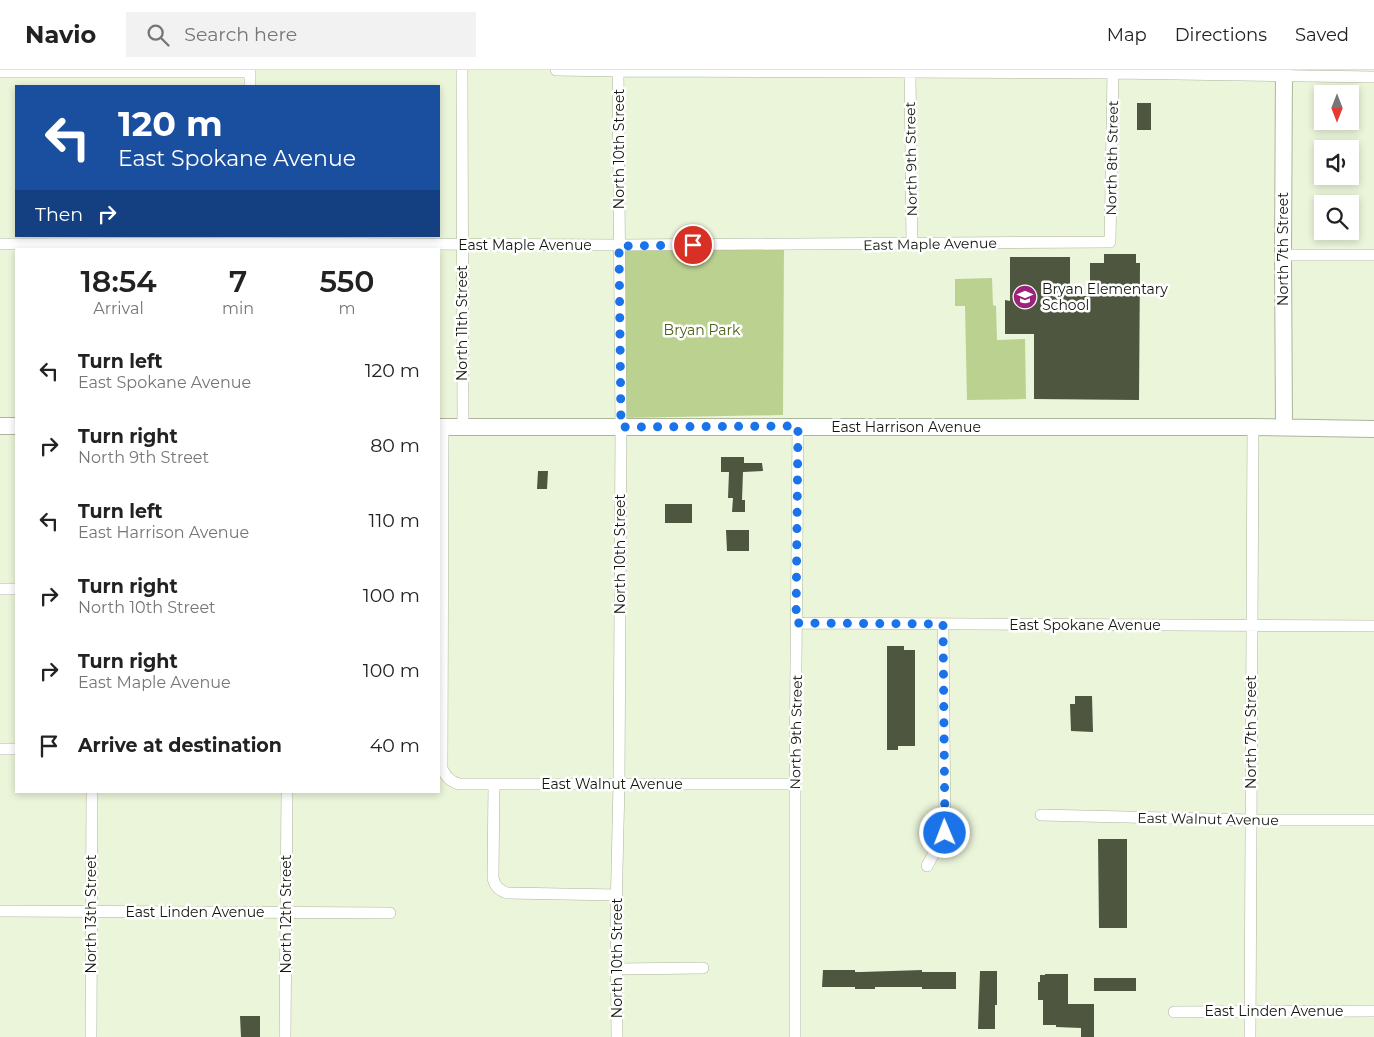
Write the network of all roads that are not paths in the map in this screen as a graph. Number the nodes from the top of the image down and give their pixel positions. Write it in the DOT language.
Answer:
graph roads {
  1 [pos="462,70"];
  2 [pos="556,70"];
  3 [pos="250,71"];
  4 [pos="618,71"];
  5 [pos="0,72"];
  6 [pos="1132,72"];
  7 [pos="910,73"];
  8 [pos="1113,73"];
  9 [pos="1284,73"];
  10 [pos="1374,77"];
  11 [pos="250,85"];
  12 [pos="1110,242"];
  13 [pos="250,243"];
  14 [pos="0,244"];
  15 [pos="462,244"];
  16 [pos="912,244"];
  17 [pos="619,246"];
  18 [pos="1283,255"];
  19 [pos="1374,255"];
  20 [pos="0,426"];
  21 [pos="15,426"];
  22 [pos="798,426"];
  23 [pos="441,427"];
  24 [pos="463,427"];
  25 [pos="621,427"];
  26 [pos="1253,427"];
  27 [pos="1284,427"];
  28 [pos="1374,428"];
  29 [pos="0,589"];
  30 [pos="15,589"];
  31 [pos="441,590"];
  32 [pos="796,623"];
  33 [pos="943,624"];
  34 [pos="1252,626"];
  35 [pos="1374,626"];
  36 [pos="0,748"];
  37 [pos="15,749"];
  38 [pos="440,766"];
  39 [pos="494,784"];
  40 [pos="619,784"];
  41 [pos="795,784"];
  42 [pos="92,793"];
  43 [pos="286,793"];
  44 [pos="1041,815"];
  45 [pos="1251,820"];
  46 [pos="1374,820"];
  47 [pos="927,866"];
  48 [pos="617,895"];
  49 [pos="0,911"];
  50 [pos="91,912"];
  51 [pos="286,913"];
  52 [pos="390,913"];
  53 [pos="703,968"];
  54 [pos="617,969"];
  55 [pos="1250,1011"];
  56 [pos="1374,1011"];
  57 [pos="1174,1012"];
  58 [pos="91,1037"];
  59 [pos="285,1037"];
  60 [pos="616,1037"];
  61 [pos="795,1037"];
  62 [pos="1250,1037"];
  1 -- 15 [label="street, North 11th Street"];
  2 -- 4 [label="street"];
  3 -- 5 [label="street"];
  3 -- 11 [label="street"];
  4 -- 7 [label="street"];
  4 -- 17 [label="street, North 10th Street"];
  6 -- 8 [label="street"];
  6 -- 9 [label="street"];
  7 -- 8 [label="street"];
  7 -- 16 [label="street, North 9th Street"];
  8 -- 12 [label="street, North 8th Street"];
  9 -- 10 [label="street"];
  9 -- 18 [label="street, North 7th Street"];
  12 -- 16 [label="street, East Maple Avenue"];
  13 -- 14 [label="street, East Maple Avenue"];
  13 -- 15 [label="street, East Maple Avenue"];
  15 -- 17 [label="street, East Maple Avenue"];
  15 -- 24 [label="street, North 11th Street"];
  16 -- 17 [label="street, East Maple Avenue"];
  17 -- 25 [label="street, North 10th Street"];
  18 -- 19 [label="street"];
  18 -- 27 [label="street, North 7th Street"];
  20 -- 21 [label="street"];
  22 -- 25 [label="street, East Harrison Avenue"];
  22 -- 26 [label="street, East Harrison Avenue"];
  22 -- 32 [label="street, North 9th Street"];
  23 -- 24 [label="street, East Harrison Avenue"];
  23 -- 31 [label="street"];
  24 -- 25 [label="street, East Harrison Avenue"];
  25 -- 40 [label="street, North 10th Street"];
  26 -- 27 [label="street, East Harrison Avenue"];
  26 -- 34 [label="street, North 7th Street"];
  27 -- 28 [label="street, East Harrison Avenue"];
  29 -- 30 [label="street"];
  31 -- 38 [label="street"];
  32 -- 33 [label="street, East Spokane Avenue"];
  32 -- 41 [label="street, North 9th Street"];
  33 -- 34 [label="street, East Spokane Avenue"];
  33 -- 47 [label="street"];
  34 -- 35 [label="street, East Spokane Avenue"];
  34 -- 45 [label="street, North 7th Street"];
  36 -- 37 [label="street"];
  38 -- 39 [label="street, East Walnut Avenue"];
  39 -- 40 [label="street, East Walnut Avenue"];
  39 -- 48 [label="street"];
  40 -- 41 [label="street, East Walnut Avenue"];
  40 -- 48 [label="street, North 10th Street"];
  41 -- 61 [label="street, North 9th Street"];
  42 -- 50 [label="street, North 13th Street"];
  43 -- 51 [label="street, North 12th Street"];
  44 -- 45 [label="street, East Walnut Avenue"];
  45 -- 46 [label="street, East Walnut Avenue"];
  45 -- 55 [label="street, North 7th Street"];
  48 -- 54 [label="street, North 10th Street"];
  49 -- 50 [label="street, East Linden Avenue"];
  50 -- 51 [label="street, East Linden Avenue"];
  50 -- 58 [label="street, North 13th Street"];
  51 -- 52 [label="street, East Linden Avenue"];
  51 -- 59 [label="street, North 12th Street"];
  53 -- 54 [label="street"];
  54 -- 60 [label="street, North 10th Street"];
  55 -- 56 [label="street, East Linden Avenue"];
  55 -- 57 [label="street, East Linden Avenue"];
  55 -- 62 [label="street, North 7th Street"];
}
